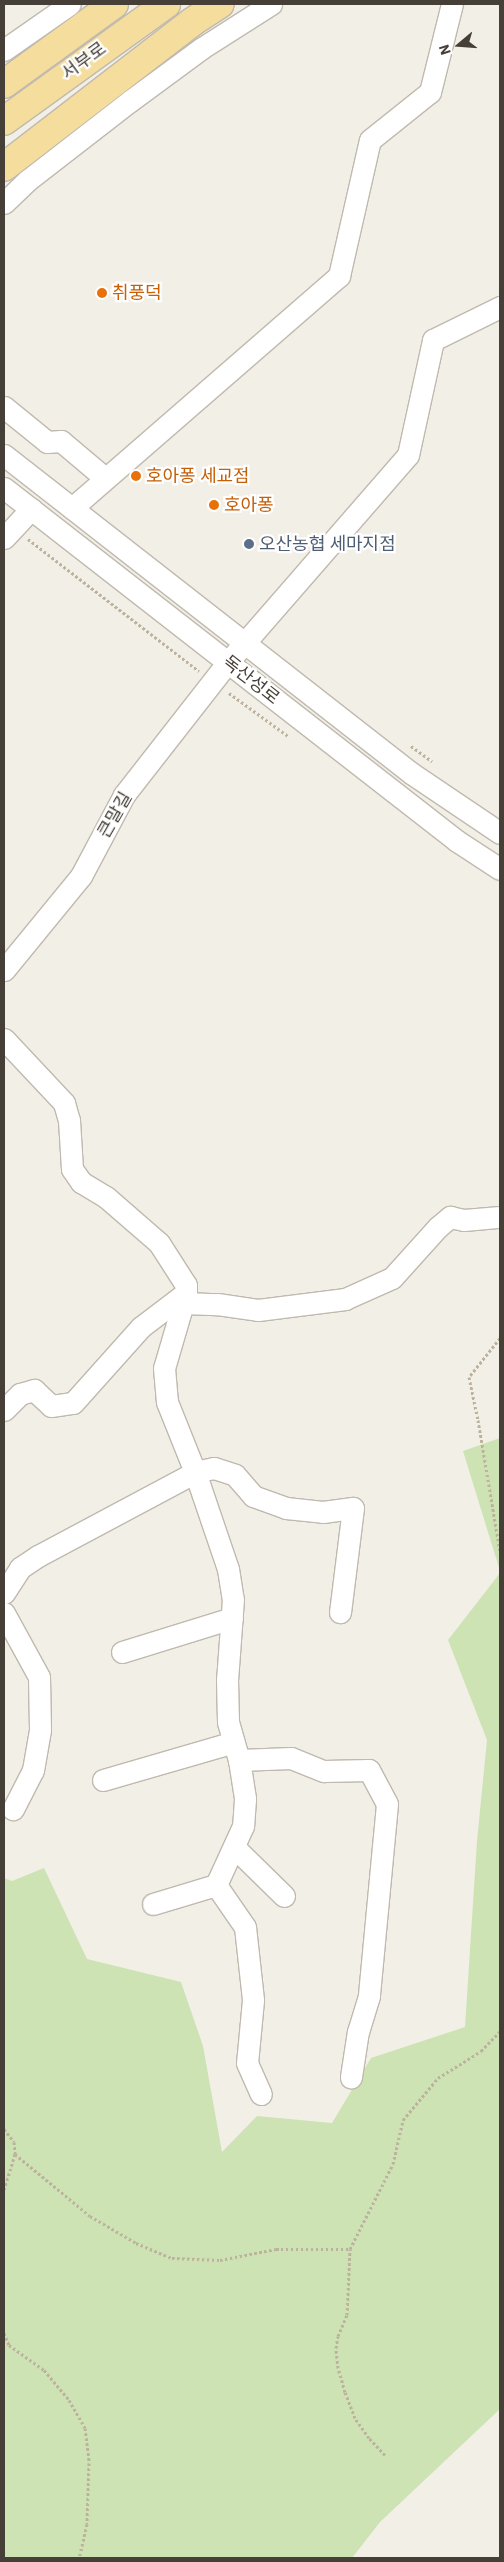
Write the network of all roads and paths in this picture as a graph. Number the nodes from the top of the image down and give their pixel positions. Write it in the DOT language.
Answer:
graph roads {
  1 [pos="70,4"];
  2 [pos="114,4"];
  3 [pos="166,4"];
  4 [pos="220,4"];
  5 [pos="271,4"];
  6 [pos="452,4"];
  7 [pos="4,50"];
  8 [pos="4,84"];
  9 [pos="4,121"];
  10 [pos="4,167"];
  11 [pos="4,202"];
  12 [pos="500,307"];
  13 [pos="4,407"];
  14 [pos="4,455"];
  15 [pos="105,478"];
  16 [pos="4,488"];
  17 [pos="72,508"];
  18 [pos="31,510"];
  19 [pos="4,538"];
  20 [pos="244,643"];
  21 [pos="228,662"];
  22 [pos="500,833"];
  23 [pos="500,869"];
  24 [pos="4,970"];
  25 [pos="4,1039"];
  26 [pos="500,1217"];
  27 [pos="185,1298"];
  28 [pos="500,1338"];
  29 [pos="4,1410"];
  30 [pos="195,1472"];
  31 [pos="500,1551"];
  32 [pos="4,1593"];
  33 [pos="340,1612"];
  34 [pos="4,1613"];
  35 [pos="232,1618"];
  36 [pos="122,1652"];
  37 [pos="236,1751"];
  38 [pos="103,1780"];
  39 [pos="13,1809"];
  40 [pos="234,1847"];
  41 [pos="216,1885"];
  42 [pos="284,1896"];
  43 [pos="153,1904"];
  44 [pos="500,2031"];
  45 [pos="351,2077"];
  46 [pos="261,2094"];
  47 [pos="4,2129"];
  48 [pos="15,2154"];
  49 [pos="4,2190"];
  50 [pos="350,2249"];
  51 [pos="4,2333"];
  52 [pos="385,2455"];
  53 [pos="78,2558"];
  1 -- 7 [label="street"];
  2 -- 8 [label="main road, 서부로"];
  3 -- 9 [label="main road, 서부로"];
  4 -- 10 [label="main road"];
  5 -- 11 [label="street"];
  6 -- 15 [label="street"];
  12 -- 20 [label="street, 큰말길"];
  13 -- 15 [label="street"];
  14 -- 17 [label="street, 독산성로"];
  15 -- 17 [label="street"];
  16 -- 18 [label="street, 독산성로"];
  17 -- 20 [label="street, 독산성로"];
  18 -- 19 [label="street"];
  18 -- 21 [label="street, 독산성로"];
  20 -- 21 [label="street, 큰말길"];
  20 -- 22 [label="street, 독산성로"];
  21 -- 23 [label="street, 독산성로"];
  21 -- 24 [label="street, 큰말길"];
  25 -- 27 [label="street"];
  26 -- 27 [label="street"];
  27 -- 29 [label="street"];
  27 -- 30 [label="street"];
  28 -- 31 [label="path"];
  30 -- 32 [label="street"];
  30 -- 33 [label="street"];
  30 -- 35 [label="street"];
  34 -- 39 [label="street"];
  35 -- 36 [label="street"];
  35 -- 37 [label="street"];
  37 -- 38 [label="street"];
  37 -- 40 [label="street"];
  37 -- 45 [label="street"];
  40 -- 41 [label="street"];
  40 -- 42 [label="street"];
  41 -- 43 [label="street"];
  41 -- 46 [label="street"];
  44 -- 50 [label="path"];
  47 -- 48 [label="path"];
  48 -- 49 [label="path"];
  48 -- 50 [label="path"];
  50 -- 52 [label="path"];
  51 -- 53 [label="path"];
}
